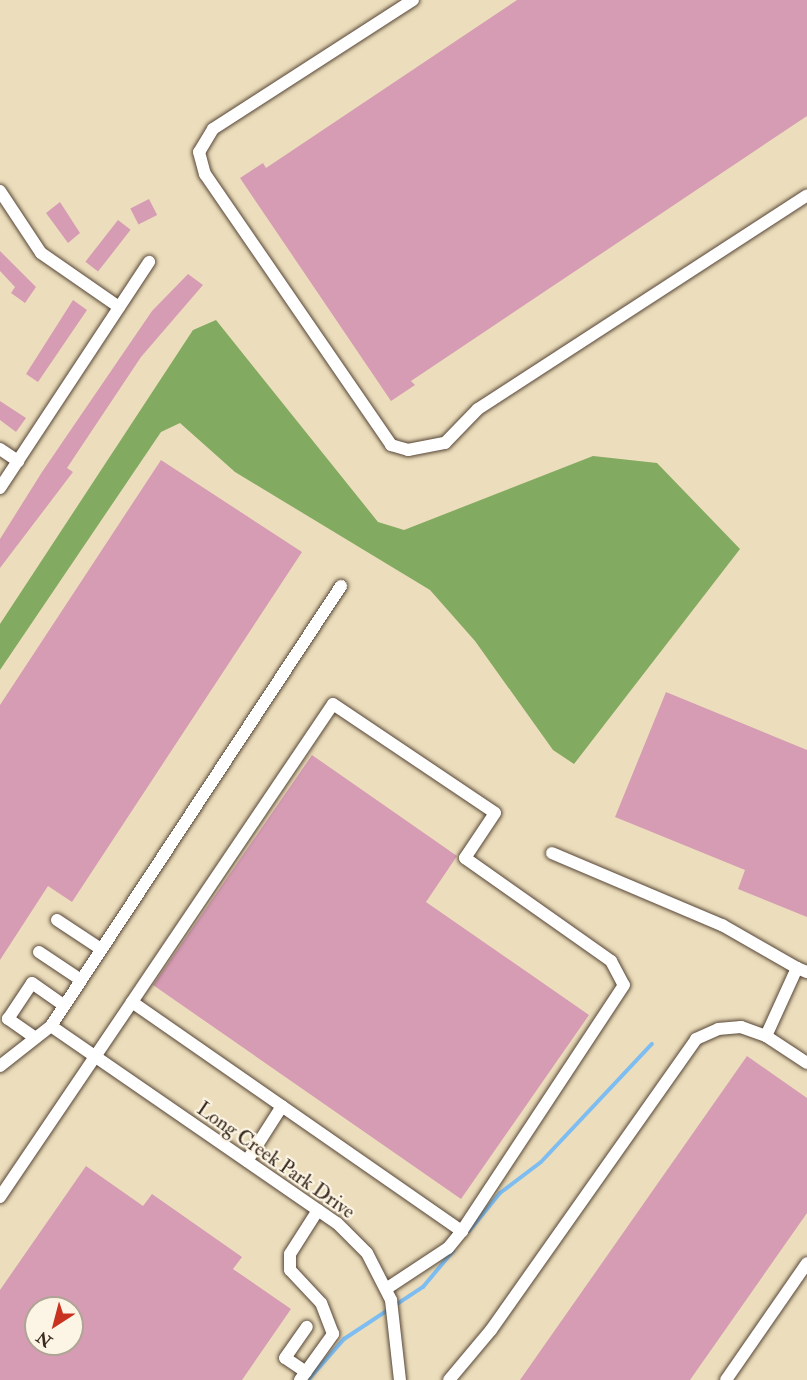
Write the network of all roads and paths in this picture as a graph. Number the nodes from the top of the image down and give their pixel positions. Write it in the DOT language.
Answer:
graph roads {
  1 [pos="413,0"];
  2 [pos="0,191"];
  3 [pos="807,195"];
  4 [pos="149,262"];
  5 [pos="119,307"];
  6 [pos="0,449"];
  7 [pos="18,461"];
  8 [pos="0,488"];
  9 [pos="341,586"];
  10 [pos="552,853"];
  11 [pos="57,920"];
  12 [pos="101,949"];
  13 [pos="39,952"];
  14 [pos="802,970"];
  15 [pos="81,980"];
  16 [pos="132,1002"];
  17 [pos="64,1005"];
  18 [pos="51,1026"];
  19 [pos="766,1035"];
  20 [pos="34,1037"];
  21 [pos="94,1057"];
  22 [pos="807,1062"];
  23 [pos="0,1066"];
  24 [pos="282,1106"];
  25 [pos="247,1161"];
  26 [pos="0,1197"];
  27 [pos="318,1210"];
  28 [pos="462,1231"];
  29 [pos="807,1263"];
  30 [pos="386,1289"];
  31 [pos="307,1327"];
  32 [pos="303,1376"];
  33 [pos="400,1380"];
  34 [pos="449,1380"];
  35 [pos="726,1380"];
  1 -- 3 [label="street"];
  2 -- 5 [label="street"];
  4 -- 5 [label="street"];
  5 -- 7 [label="street"];
  6 -- 7 [label="street"];
  7 -- 8 [label="street"];
  9 -- 12 [label="street"];
  10 -- 14 [label="street"];
  11 -- 12 [label="street"];
  12 -- 15 [label="street"];
  13 -- 15 [label="street"];
  14 -- 19 [label="street"];
  15 -- 17 [label="street"];
  16 -- 21 [label="street"];
  16 -- 24 [label="street"];
  16 -- 28 [label="street"];
  17 -- 18 [label="street"];
  17 -- 20 [label="street"];
  18 -- 20 [label="street"];
  18 -- 21 [label="street, Long Creek Park Drive"];
  19 -- 22 [label="street"];
  19 -- 34 [label="street"];
  20 -- 23 [label="street"];
  21 -- 25 [label="street, Long Creek Park Drive"];
  21 -- 26 [label="street"];
  24 -- 25 [label="street"];
  24 -- 28 [label="street"];
  25 -- 27 [label="street, Long Creek Park Drive"];
  27 -- 30 [label="street, Long Creek Park Drive"];
  27 -- 32 [label="street"];
  28 -- 30 [label="street"];
  29 -- 35 [label="street"];
  30 -- 33 [label="street, Long Creek Park Drive"];
  31 -- 32 [label="street"];
}
